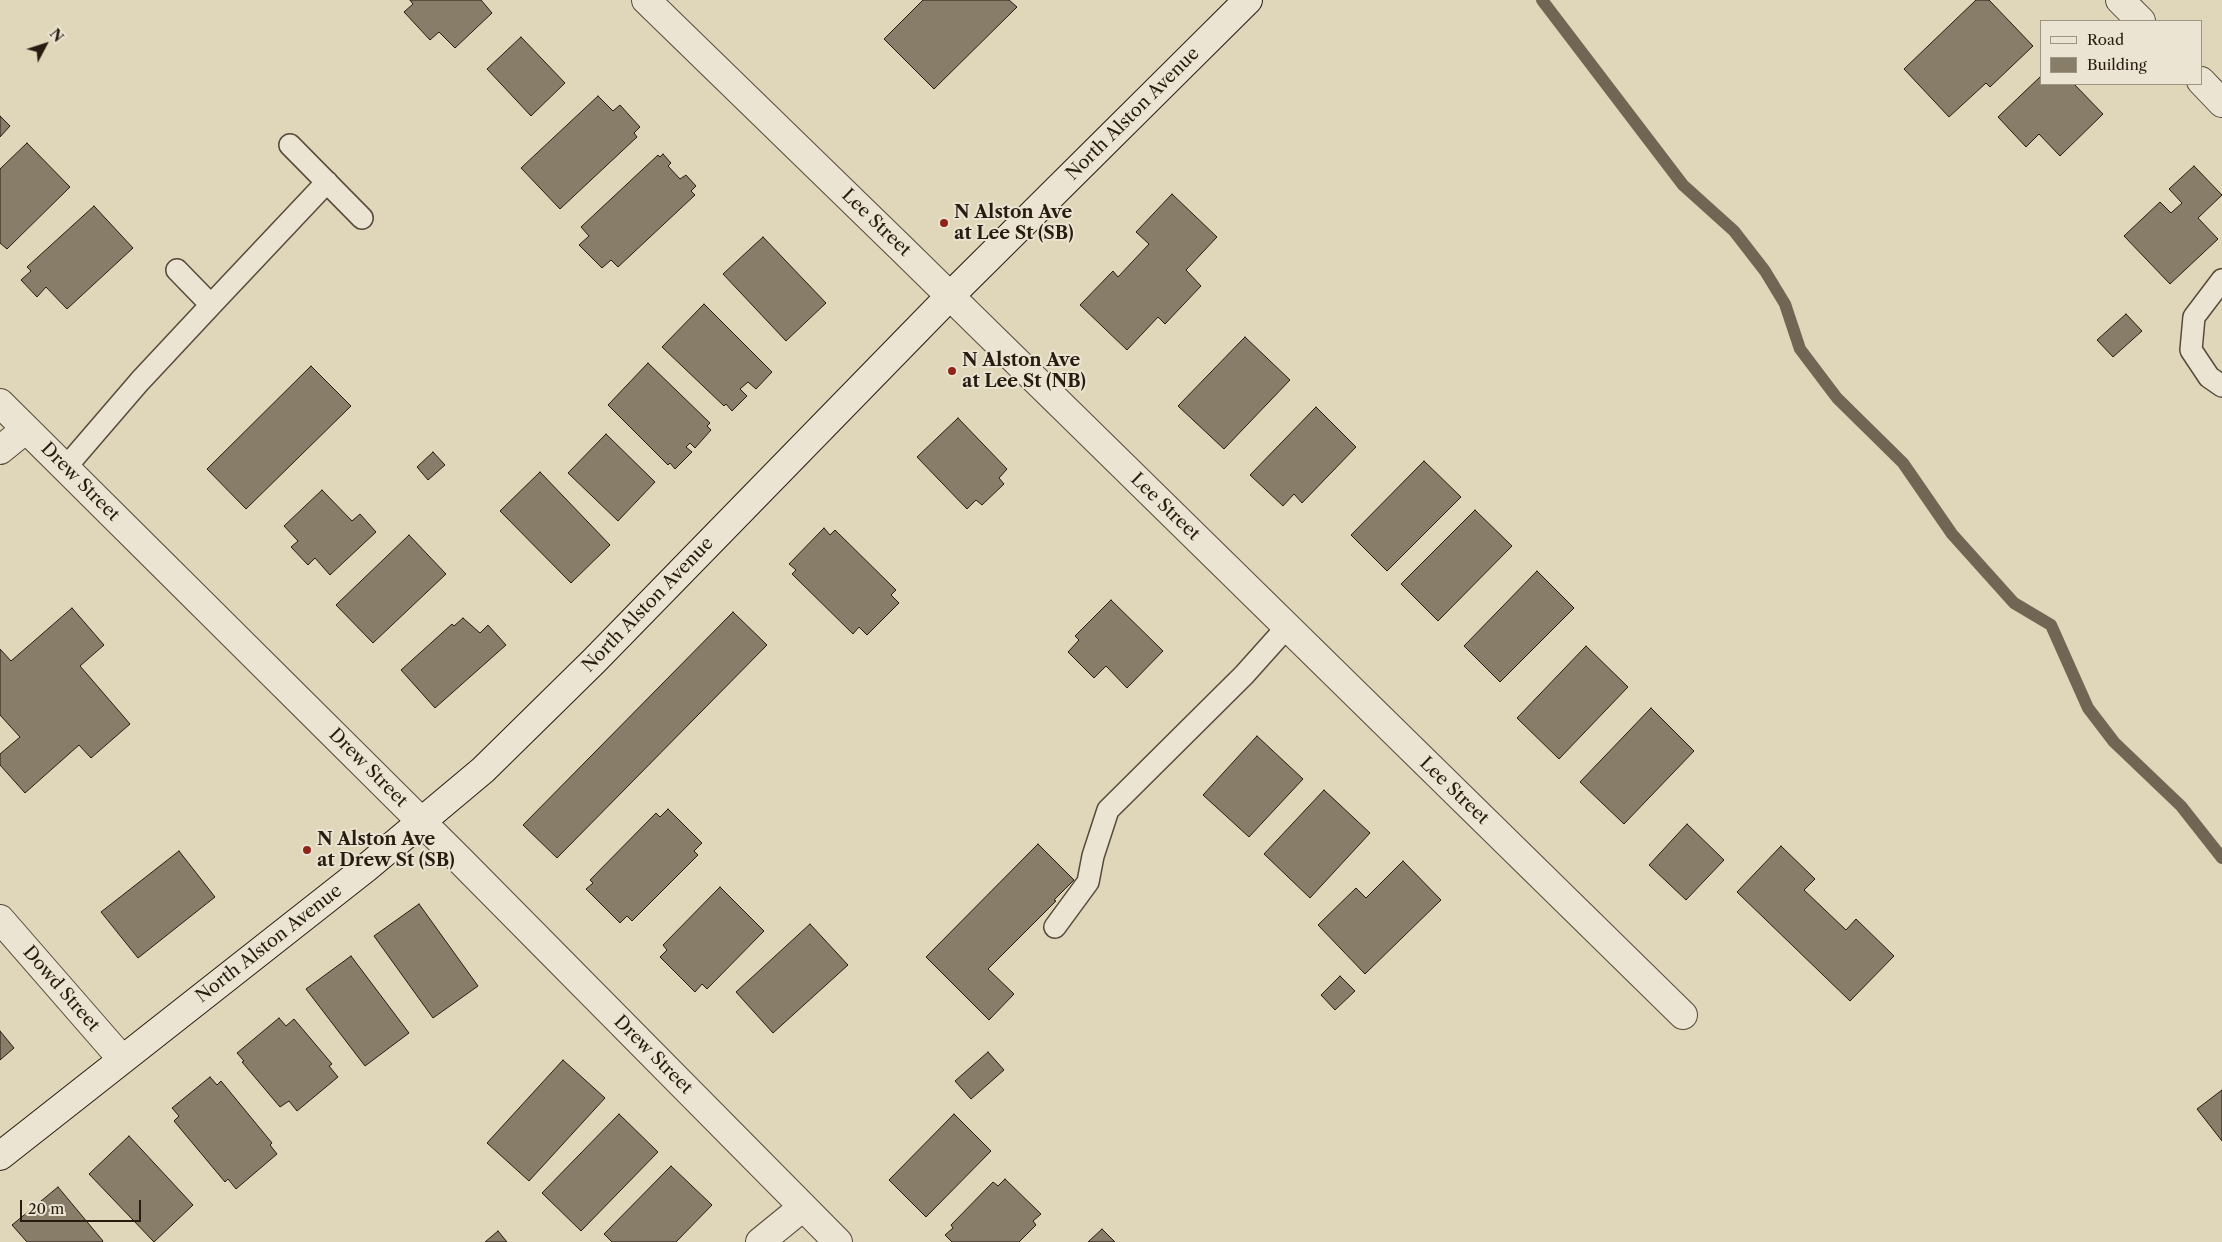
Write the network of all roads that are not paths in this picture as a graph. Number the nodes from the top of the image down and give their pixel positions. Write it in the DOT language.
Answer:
graph roads {
  1 [pos="646,0"];
  2 [pos="1248,0"];
  3 [pos="2120,0"];
  4 [pos="2140,20"];
  5 [pos="2202,82"];
  6 [pos="2222,103"];
  7 [pos="290,145"];
  8 [pos="327,182"];
  9 [pos="362,218"];
  10 [pos="177,270"];
  11 [pos="2222,280"];
  12 [pos="949,297"];
  13 [pos="211,305"];
  14 [pos="2222,386"];
  15 [pos="0,403"];
  16 [pos="26,429"];
  17 [pos="0,450"];
  18 [pos="66,467"];
  19 [pos="1287,627"];
  20 [pos="422,822"];
  21 [pos="0,920"];
  22 [pos="1055,928"];
  23 [pos="1683,1015"];
  24 [pos="122,1059"];
  25 [pos="0,1156"];
  26 [pos="803,1207"];
  27 [pos="760,1242"];
  28 [pos="838,1242"];
  1 -- 12 [label="street, Lee Street"];
  2 -- 12 [label="street, North Alston Avenue"];
  3 -- 4 [label="street"];
  5 -- 6 [label="street"];
  7 -- 8 [label="lane"];
  8 -- 9 [label="lane"];
  8 -- 13 [label="lane"];
  10 -- 13 [label="lane"];
  11 -- 14 [label="lane"];
  12 -- 19 [label="street, Lee Street"];
  12 -- 20 [label="street, North Alston Avenue"];
  13 -- 18 [label="lane"];
  15 -- 16 [label="street, Drew Street"];
  16 -- 17 [label="street"];
  16 -- 18 [label="street, Drew Street"];
  18 -- 20 [label="street, Drew Street"];
  19 -- 22 [label="lane"];
  19 -- 23 [label="street, Lee Street"];
  20 -- 24 [label="street, North Alston Avenue"];
  20 -- 26 [label="street, Drew Street"];
  21 -- 24 [label="street, Dowd Street"];
  24 -- 25 [label="street, North Alston Avenue"];
  26 -- 27 [label="street"];
  26 -- 28 [label="street, Drew Street"];
}
